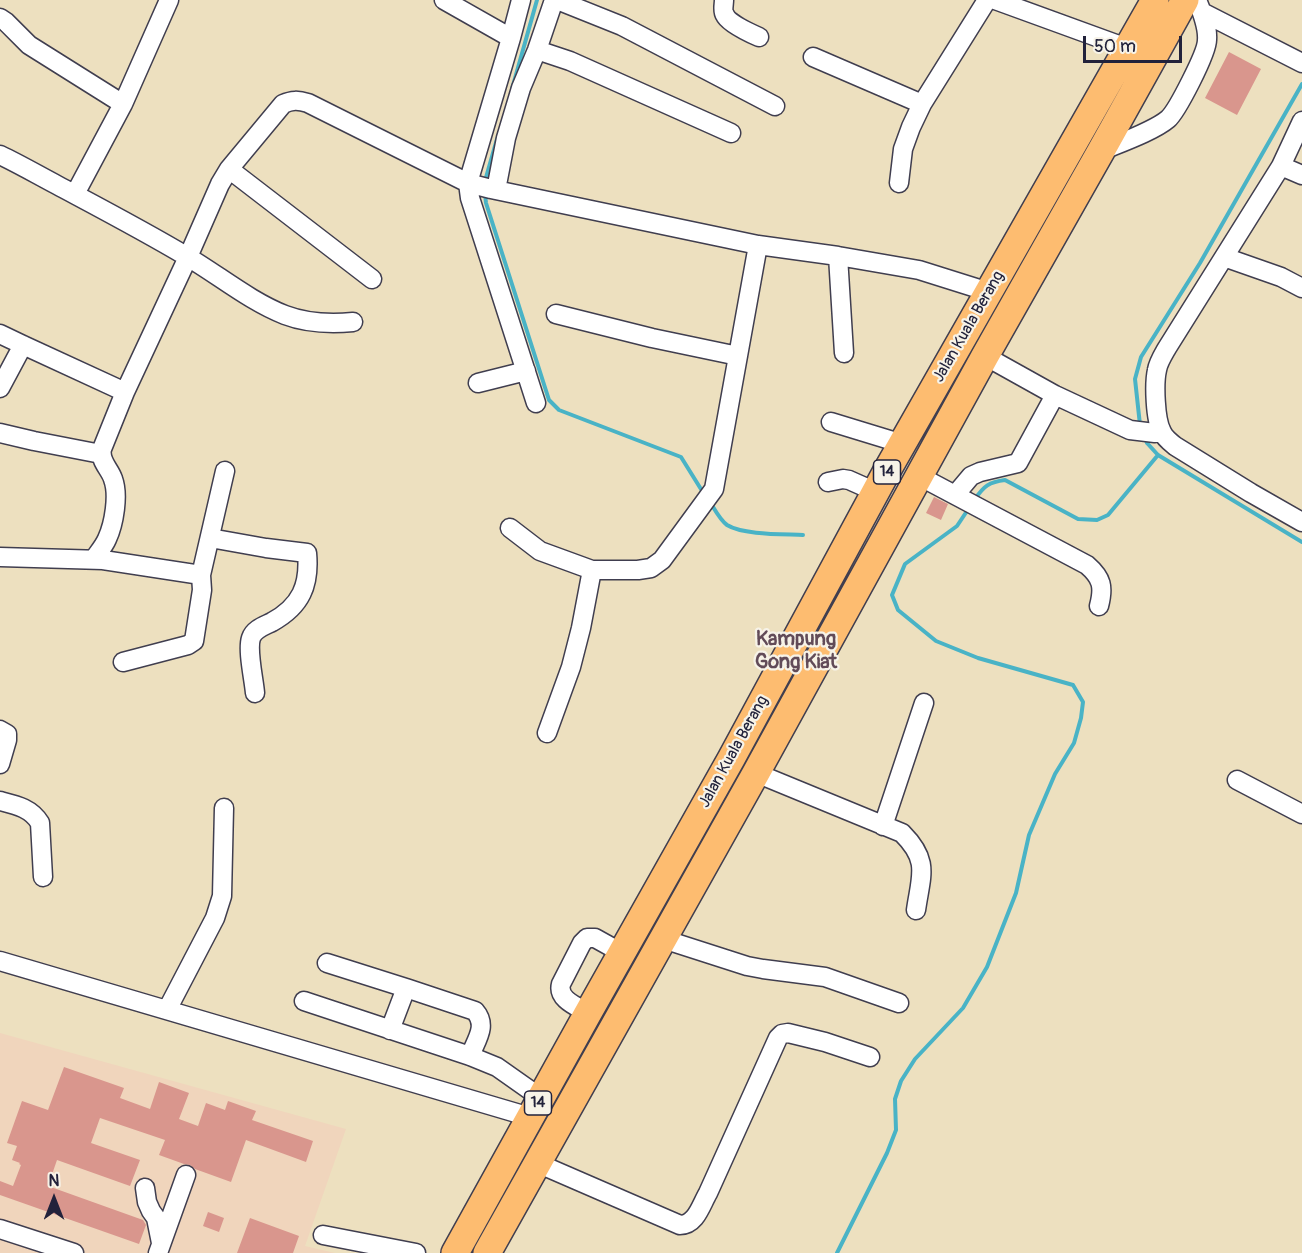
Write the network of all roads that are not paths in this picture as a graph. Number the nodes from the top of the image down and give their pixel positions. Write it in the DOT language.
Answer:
graph roads {
  1 [pos="169,0"];
  2 [pos="444,0"];
  3 [pos="521,0"];
  4 [pos="555,0"];
  5 [pos="724,0"];
  6 [pos="987,0"];
  7 [pos="995,0"];
  8 [pos="1155,0"];
  9 [pos="1195,4"];
  10 [pos="0,18"];
  11 [pos="759,37"];
  12 [pos="512,38"];
  13 [pos="1127,48"];
  14 [pos="537,50"];
  15 [pos="813,57"];
  16 [pos="1300,62"];
  17 [pos="123,104"];
  18 [pos="922,104"];
  19 [pos="775,106"];
  20 [pos="1302,121"];
  21 [pos="730,133"];
  22 [pos="1101,151"];
  23 [pos="0,155"];
  24 [pos="1281,166"];
  25 [pos="229,169"];
  26 [pos="1302,175"];
  27 [pos="899,183"];
  28 [pos="482,187"];
  29 [pos="75,194"];
  30 [pos="758,245"];
  31 [pos="838,256"];
  32 [pos="188,257"];
  33 [pos="1224,257"];
  34 [pos="372,279"];
  35 [pos="1302,288"];
  36 [pos="989,291"];
  37 [pos="556,314"];
  38 [pos="353,322"];
  39 [pos="0,334"];
  40 [pos="23,345"];
  41 [pos="844,353"];
  42 [pos="738,356"];
  43 [pos="985,356"];
  44 [pos="526,371"];
  45 [pos="478,382"];
  46 [pos="0,388"];
  47 [pos="125,392"];
  48 [pos="1055,395"];
  49 [pos="536,403"];
  50 [pos="831,423"];
  51 [pos="1158,432"];
  52 [pos="0,433"];
  53 [pos="903,444"];
  54 [pos="101,454"];
  55 [pos="225,471"];
  56 [pos="919,476"];
  57 [pos="828,482"];
  58 [pos="876,492"];
  59 [pos="967,501"];
  60 [pos="1302,522"];
  61 [pos="510,528"];
  62 [pos="210,538"];
  63 [pos="0,557"];
  64 [pos="94,559"];
  65 [pos="592,570"];
  66 [pos="201,575"];
  67 [pos="1099,606"];
  68 [pos="123,662"];
  69 [pos="255,693"];
  70 [pos="924,703"];
  71 [pos="0,730"];
  72 [pos="547,733"];
  73 [pos="0,764"];
  74 [pos="756,773"];
  75 [pos="1236,780"];
  76 [pos="0,801"];
  77 [pos="224,808"];
  78 [pos="1302,814"];
  79 [pos="883,825"];
  80 [pos="43,878"];
  81 [pos="916,910"];
  82 [pos="663,939"];
  83 [pos="623,950"];
  84 [pos="0,961"];
  85 [pos="327,963"];
  86 [pos="406,987"];
  87 [pos="304,1002"];
  88 [pos="899,1003"];
  89 [pos="167,1010"];
  90 [pos="588,1014"];
  91 [pos="390,1030"];
  92 [pos="470,1056"];
  93 [pos="870,1056"];
  94 [pos="535,1108"];
  95 [pos="537,1163"];
  96 [pos="186,1175"];
  97 [pos="145,1188"];
  98 [pos="0,1229"];
  99 [pos="324,1235"];
  100 [pos="360,1247"];
  101 [pos="160,1248"];
  102 [pos="74,1253"];
  103 [pos="416,1253"];
  104 [pos="455,1253"];
  105 [pos="488,1253"];
  1 -- 17 [label="street"];
  2 -- 12 [label="street"];
  3 -- 12 [label="street"];
  4 -- 14 [label="street"];
  4 -- 19 [label="street"];
  5 -- 11 [label="street"];
  6 -- 18 [label="street"];
  7 -- 13 [label="street"];
  8 -- 13 [label="highway, Jalan Kuala Berang / 14"];
  9 -- 16 [label="street"];
  9 -- 22 [label="highway, Jalan Kuala Berang / 14"];
  9 -- 22 [label="street"];
  10 -- 17 [label="street"];
  12 -- 28 [label="street"];
  13 -- 36 [label="highway, Jalan Kuala Berang / 14"];
  14 -- 21 [label="street"];
  14 -- 28 [label="street"];
  15 -- 18 [label="street"];
  17 -- 29 [label="street"];
  18 -- 27 [label="street"];
  20 -- 24 [label="street"];
  22 -- 43 [label="highway, Jalan Kuala Berang / 14"];
  23 -- 29 [label="street"];
  24 -- 26 [label="street"];
  24 -- 33 [label="street"];
  25 -- 28 [label="street"];
  25 -- 32 [label="street"];
  25 -- 34 [label="street"];
  28 -- 30 [label="street"];
  28 -- 44 [label="street"];
  29 -- 32 [label="street"];
  30 -- 31 [label="street"];
  30 -- 42 [label="street"];
  31 -- 36 [label="street"];
  31 -- 41 [label="street"];
  32 -- 38 [label="street"];
  32 -- 47 [label="street"];
  33 -- 35 [label="street"];
  33 -- 51 [label="street"];
  36 -- 53 [label="highway, Jalan Kuala Berang / 14"];
  37 -- 42 [label="street"];
  39 -- 40 [label="street"];
  40 -- 46 [label="street"];
  40 -- 47 [label="street"];
  42 -- 65 [label="street"];
  43 -- 48 [label="street"];
  43 -- 56 [label="highway, Jalan Kuala Berang / 14"];
  44 -- 45 [label="street"];
  44 -- 49 [label="street"];
  47 -- 54 [label="street"];
  48 -- 51 [label="street"];
  48 -- 59 [label="street"];
  50 -- 53 [label="street"];
  51 -- 60 [label="street"];
  52 -- 54 [label="street"];
  53 -- 58 [label="highway, Jalan Kuala Berang / 14"];
  54 -- 64 [label="street"];
  55 -- 62 [label="street"];
  56 -- 59 [label="street"];
  56 -- 74 [label="highway, Jalan Kuala Berang / 14"];
  57 -- 58 [label="street"];
  58 -- 83 [label="highway, Jalan Kuala Berang / 14"];
  59 -- 67 [label="street"];
  61 -- 65 [label="street"];
  62 -- 66 [label="street"];
  62 -- 69 [label="street"];
  63 -- 64 [label="street"];
  64 -- 66 [label="street"];
  65 -- 72 [label="street"];
  66 -- 68 [label="street"];
  70 -- 79 [label="street"];
  71 -- 73 [label="street"];
  74 -- 79 [label="street"];
  74 -- 82 [label="highway, Jalan Kuala Berang / 14"];
  75 -- 78 [label="street"];
  76 -- 80 [label="street"];
  77 -- 89 [label="street"];
  79 -- 81 [label="street"];
  82 -- 83 [label="highway"];
  82 -- 88 [label="street"];
  82 -- 95 [label="highway, Jalan Kuala Berang / 14"];
  83 -- 90 [label="highway, Jalan Kuala Berang / 14"];
  83 -- 90 [label="street"];
  84 -- 89 [label="street"];
  85 -- 86 [label="street"];
  86 -- 91 [label="street"];
  86 -- 92 [label="street"];
  87 -- 91 [label="street"];
  89 -- 94 [label="street"];
  90 -- 94 [label="highway, Jalan Kuala Berang / 14"];
  91 -- 92 [label="street"];
  92 -- 94 [label="street"];
  93 -- 95 [label="street"];
  94 -- 104 [label="highway, Jalan Kuala Berang / 14"];
  95 -- 105 [label="highway, Jalan Kuala Berang / 14"];
  96 -- 101 [label="street"];
  97 -- 101 [label="street"];
  98 -- 102 [label="street"];
  99 -- 100 [label="street"];
  100 -- 103 [label="street"];
}
